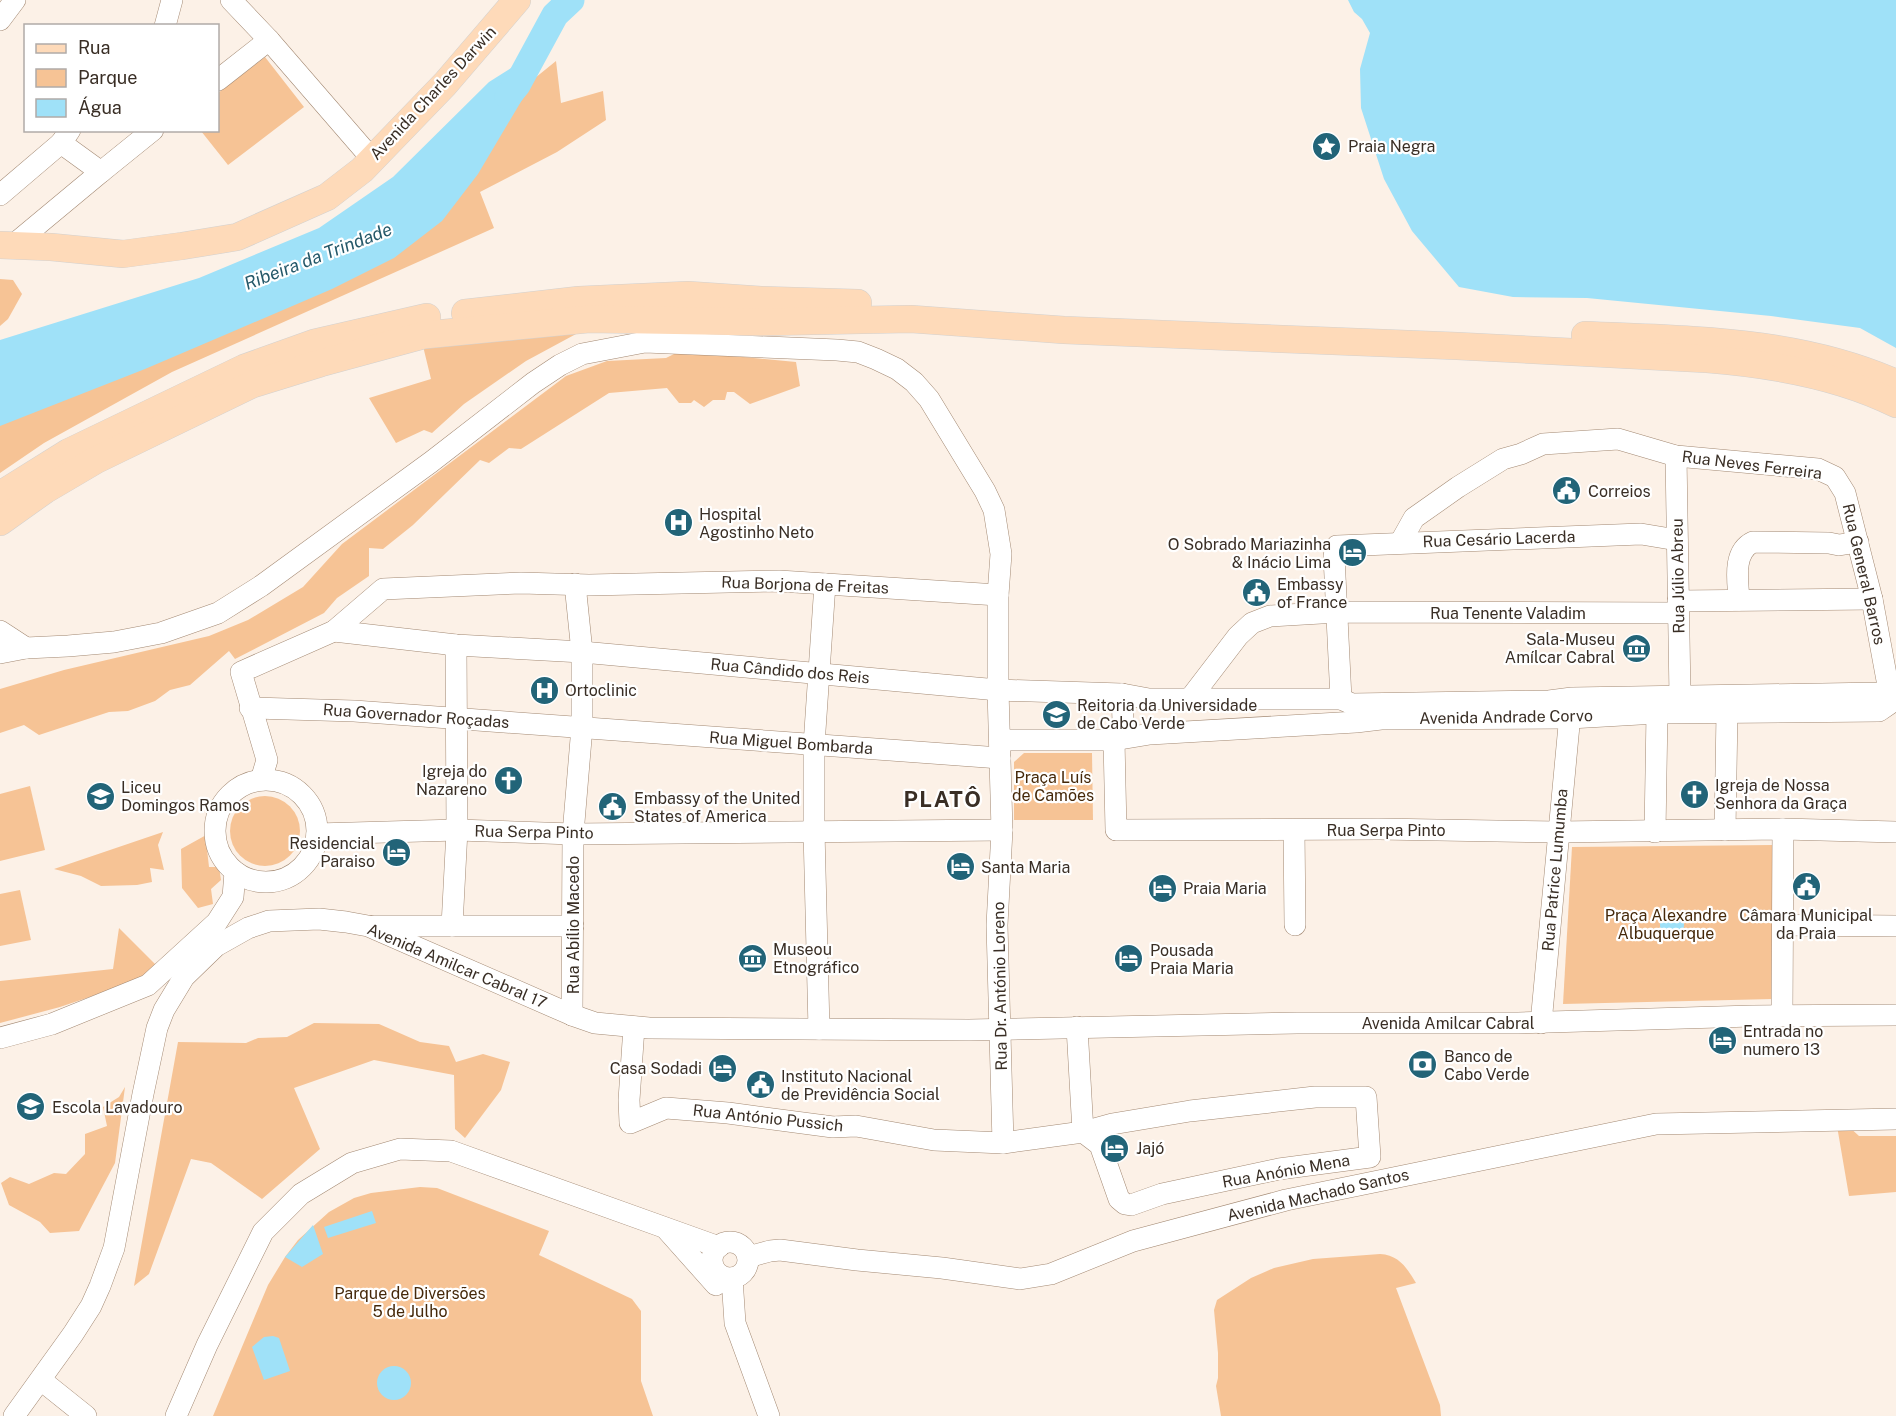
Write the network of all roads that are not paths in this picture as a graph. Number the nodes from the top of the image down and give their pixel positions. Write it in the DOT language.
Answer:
graph roads {
  1 [pos="15,0"];
  2 [pos="172,0"];
  3 [pos="231,0"];
  4 [pos="517,0"];
  5 [pos="0,20"];
  6 [pos="166,24"];
  7 [pos="269,40"];
  8 [pos="219,79"];
  9 [pos="151,132"];
  10 [pos="65,137"];
  11 [pos="372,159"];
  12 [pos="101,172"];
  13 [pos="0,195"];
  14 [pos="6,246"];
  15 [pos="1896,382"];
  16 [pos="1896,404"];
  17 [pos="1676,456"];
  18 [pos="1845,493"];
  19 [pos="0,495"];
  20 [pos="0,522"];
  21 [pos="1677,540"];
  22 [pos="1858,542"];
  23 [pos="1400,543"];
  24 [pos="575,584"];
  25 [pos="825,584"];
  26 [pos="998,595"];
  27 [pos="1872,599"];
  28 [pos="1739,600"];
  29 [pos="1678,607"];
  30 [pos="1338,612"];
  31 [pos="0,631"];
  32 [pos="334,631"];
  33 [pos="456,645"];
  34 [pos="26,648"];
  35 [pos="582,652"];
  36 [pos="0,653"];
  37 [pos="821,673"];
  38 [pos="998,690"];
  39 [pos="1122,694"];
  40 [pos="1894,697"];
  41 [pos="1341,699"];
  42 [pos="1189,700"];
  43 [pos="1667,702"];
  44 [pos="250,708"];
  45 [pos="1571,708"];
  46 [pos="1727,713"];
  47 [pos="457,720"];
  48 [pos="582,727"];
  49 [pos="1114,740"];
  50 [pos="814,745"];
  51 [pos="1000,749"];
  52 [pos="261,780"];
  53 [pos="1783,829"];
  54 [pos="457,830"];
  55 [pos="1002,830"];
  56 [pos="1294,830"];
  57 [pos="1725,830"];
  58 [pos="814,831"];
  59 [pos="1558,832"];
  60 [pos="1655,832"];
  61 [pos="1896,832"];
  62 [pos="317,834"];
  63 [pos="573,834"];
  64 [pos="235,872"];
  65 [pos="1784,924"];
  66 [pos="1295,925"];
  67 [pos="368,926"];
  68 [pos="452,926"];
  69 [pos="573,926"];
  70 [pos="1896,926"];
  71 [pos="572,1015"];
  72 [pos="1896,1015"];
  73 [pos="1782,1016"];
  74 [pos="1542,1023"];
  75 [pos="634,1027"];
  76 [pos="1077,1027"];
  77 [pos="819,1029"];
  78 [pos="999,1030"];
  79 [pos="0,1038"];
  80 [pos="1896,1119"];
  81 [pos="1083,1132"];
  82 [pos="1003,1143"];
  83 [pos="665,1227"];
  84 [pos="719,1247"];
  85 [pos="748,1257"];
  86 [pos="732,1278"];
  87 [pos="734,1308"];
  88 [pos="41,1380"];
  89 [pos="14,1416"];
  90 [pos="86,1416"];
  91 [pos="176,1416"];
  92 [pos="769,1416"];
  1 -- 5 [label="street"];
  2 -- 6 [label="street"];
  3 -- 7 [label="street"];
  4 -- 11 [label="main road, Avenida Charles Darwin"];
  7 -- 8 [label="street"];
  7 -- 11 [label="street"];
  9 -- 12 [label="street"];
  10 -- 12 [label="street"];
  10 -- 13 [label="street"];
  11 -- 14 [label="main road, Avenida Charles Darwin"];
  12 -- 14 [label="street"];
  15 -- 19 [label="main road"];
  16 -- 20 [label="main road"];
  17 -- 18 [label="street, Rua Neves Ferreira"];
  17 -- 21 [label="street, Rua Júlio Abreu"];
  17 -- 23 [label="street, Rua Neves Ferreira"];
  18 -- 22 [label="street, Rua General Barros"];
  21 -- 23 [label="street, Rua Cesário Lacerda"];
  21 -- 29 [label="street, Rua Júlio Abreu"];
  22 -- 27 [label="street, Rua General Barros"];
  22 -- 28 [label="street"];
  23 -- 30 [label="street, Rua Cesário Lacerda"];
  24 -- 25 [label="street, Rua Borjona de Freitas"];
  24 -- 32 [label="street, Rua Borjona de Freitas"];
  24 -- 35 [label="street, Rua Abílio Macedo"];
  25 -- 26 [label="street, Rua Borjona de Freitas"];
  25 -- 37 [label="street"];
  26 -- 34 [label="street, Rua Dr. António Loreno"];
  26 -- 38 [label="street, Rua Dr. António Loreno"];
  27 -- 28 [label="street, Rua Tenente Valadim"];
  27 -- 40 [label="street, Rua General Barros"];
  28 -- 29 [label="street, Rua Tenente Valadim"];
  29 -- 30 [label="street, Rua Tenente Valadim"];
  29 -- 43 [label="street, Rua Júlio Abreu"];
  30 -- 41 [label="street"];
  30 -- 42 [label="street, Rua Tenente Valadim"];
  31 -- 34 [label="street"];
  32 -- 33 [label="street, Rua Cândido dos Reis"];
  32 -- 44 [label="street"];
  33 -- 35 [label="street, Rua Cândido dos Reis"];
  33 -- 47 [label="street"];
  34 -- 36 [label="street, Rua Dr. António Loreno"];
  35 -- 37 [label="street, Rua Cândido dos Reis"];
  35 -- 48 [label="street, Rua Abílio Macedo"];
  37 -- 38 [label="street, Rua Cândido dos Reis"];
  37 -- 50 [label="street"];
  38 -- 39 [label="street, Rua Cândido dos Reis"];
  38 -- 51 [label="street, Rua Dr. António Loreno"];
  39 -- 42 [label="street, Avenida Andrade Corvo"];
  39 -- 49 [label="street"];
  40 -- 43 [label="street, Avenida Andrade Corvo"];
  40 -- 46 [label="street, Avenida Andrade Corvo"];
  41 -- 42 [label="street, Avenida Andrade Corvo"];
  41 -- 45 [label="street, Avenida Andrade Corvo"];
  43 -- 45 [label="street, Avenida Andrade Corvo"];
  43 -- 46 [label="street, Avenida Andrade Corvo"];
  43 -- 60 [label="street, Rua Júlio Abreu"];
  44 -- 47 [label="street, Rua Governador Roçadas"];
  44 -- 52 [label="street"];
  45 -- 49 [label="street, Avenida Andrade Corvo"];
  45 -- 59 [label="street, Rua Patrice Lumumba"];
  46 -- 57 [label="street"];
  47 -- 48 [label="street, Rua Governador Roçadas"];
  47 -- 54 [label="street"];
  48 -- 50 [label="street, Rua Miguel Bombarda"];
  48 -- 63 [label="street, Rua Abílio Macedo"];
  49 -- 51 [label="street, Avenida Andrade Corvo"];
  49 -- 56 [label="street, Rua Serpa Pinto"];
  50 -- 51 [label="street, Rua Miguel Bombarda"];
  50 -- 58 [label="street"];
  51 -- 55 [label="street, Rua Dr. António Loreno"];
  52 -- 62 [label="street"];
  52 -- 64 [label="street"];
  53 -- 57 [label="street, Rua Serpa Pinto"];
  53 -- 61 [label="street, Rua Serpa Pinto"];
  53 -- 65 [label="street"];
  54 -- 62 [label="street, Rua Serpa Pinto"];
  54 -- 63 [label="street, Rua Serpa Pinto"];
  54 -- 68 [label="street"];
  55 -- 58 [label="street, Rua Serpa Pinto"];
  55 -- 78 [label="street, Rua Dr. António Loreno"];
  56 -- 59 [label="street, Rua Serpa Pinto"];
  56 -- 66 [label="street"];
  57 -- 60 [label="street, Rua Serpa Pinto"];
  58 -- 63 [label="street, Rua Serpa Pinto"];
  58 -- 77 [label="street"];
  59 -- 60 [label="street, Rua Serpa Pinto"];
  59 -- 74 [label="street, Rua Patrice Lumumba"];
  62 -- 64 [label="street"];
  63 -- 69 [label="street, Rua Abílio Macedo"];
  64 -- 79 [label="street"];
  65 -- 70 [label="street"];
  65 -- 73 [label="street"];
  67 -- 68 [label="street"];
  67 -- 71 [label="street, Avenida Amilcar Cabral 17"];
  67 -- 88 [label="street, Avenida Amilcar Cabral 17"];
  68 -- 69 [label="street"];
  69 -- 71 [label="street, Rua Abílio Macedo"];
  71 -- 75 [label="street, Avenida Amilcar Cabral 17"];
  72 -- 73 [label="street, Avenida Amilcar Cabral"];
  73 -- 74 [label="street, Avenida Amilcar Cabral"];
  74 -- 76 [label="street, Avenida Amilcar Cabral"];
  75 -- 77 [label="street, Avenida Amilcar Cabral 17"];
  75 -- 82 [label="street, Rua António Pussich"];
  76 -- 78 [label="street, Avenida Amilcar Cabral"];
  76 -- 81 [label="street"];
  77 -- 78 [label="street, Avenida Amilcar Cabral 17"];
  78 -- 82 [label="street, Rua Dr. António Loreno"];
  80 -- 85 [label="street, Avenida Machado Santos"];
  81 -- 81 [label="street, Rua Anónio Mena"];
  81 -- 82 [label="street, Rua Anónio Mena"];
  83 -- 84 [label="street"];
  83 -- 87 [label="street"];
  83 -- 91 [label="street"];
  84 -- 85 [label="street"];
  84 -- 86 [label="street"];
  85 -- 86 [label="street"];
  86 -- 87 [label="street"];
  87 -- 92 [label="street"];
  88 -- 89 [label="street"];
  88 -- 90 [label="street"];
}
